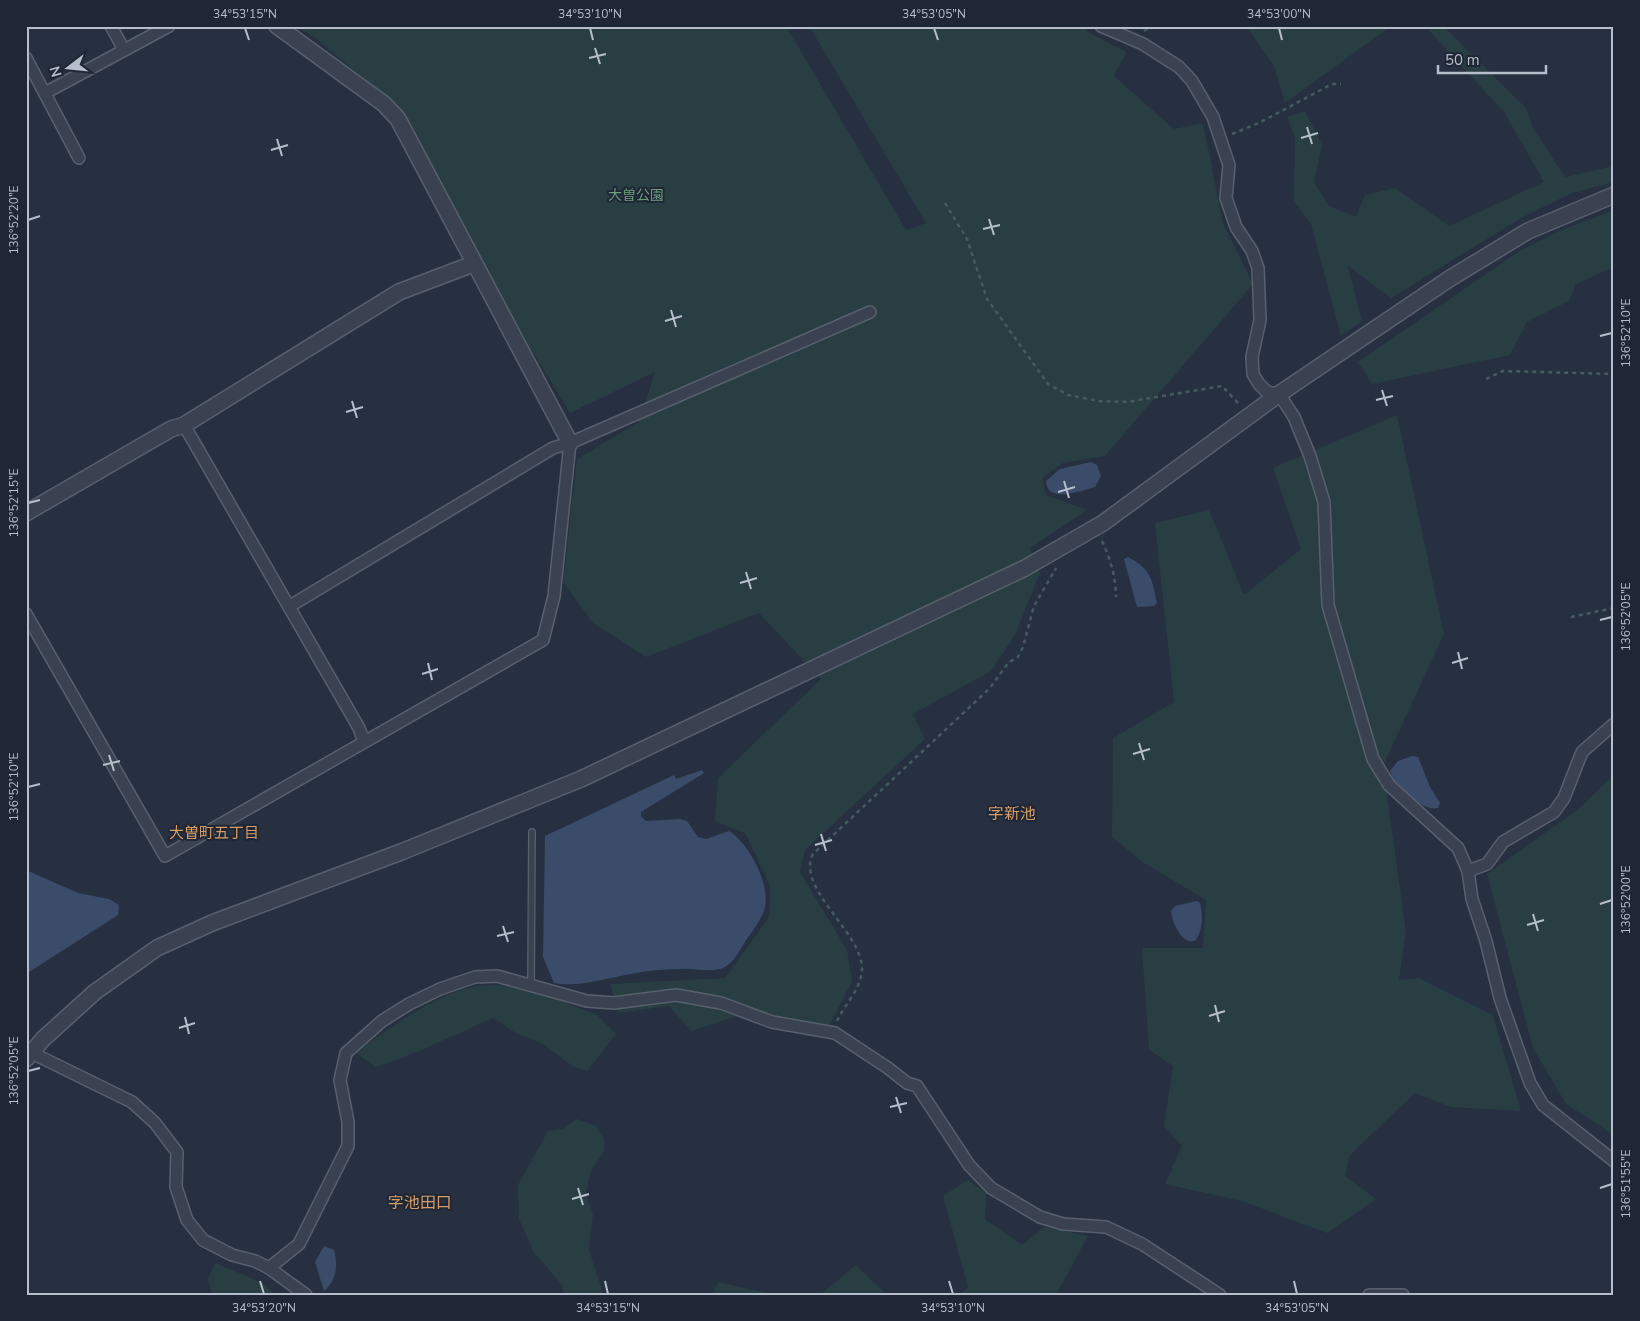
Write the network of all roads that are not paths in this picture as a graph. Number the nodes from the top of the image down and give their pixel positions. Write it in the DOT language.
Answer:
graph roads {
  1 [pos="111,26"];
  2 [pos="170,26"];
  3 [pos="277,26"];
  4 [pos="1101,26"];
  5 [pos="151,31"];
  6 [pos="124,50"];
  7 [pos="26,58"];
  8 [pos="45,93"];
  9 [pos="79,158"];
  10 [pos="1614,195"];
  11 [pos="473,264"];
  12 [pos="870,312"];
  13 [pos="1279,394"];
  14 [pos="184,425"];
  15 [pos="570,444"];
  16 [pos="26,513"];
  17 [pos="290,606"];
  18 [pos="26,614"];
  19 [pos="1614,724"];
  20 [pos="364,742"];
  21 [pos="532,832"];
  22 [pos="1468,871"];
  23 [pos="531,985"];
  24 [pos="28,1054"];
  25 [pos="1614,1162"];
  26 [pos="269,1268"];
  27 [pos="306,1295"];
  28 [pos="1220,1295"];
  29 [pos="1369,1295"];
  30 [pos="1403,1295"];
  1 -- 6 [label="street"];
  2 -- 5 [label="street"];
  3 -- 11 [label="street"];
  4 -- 13 [label="street"];
  5 -- 6 [label="street"];
  6 -- 8 [label="street"];
  7 -- 8 [label="street"];
  8 -- 9 [label="street"];
  10 -- 13 [label="street"];
  11 -- 14 [label="street"];
  11 -- 15 [label="street"];
  12 -- 15 [label="street"];
  13 -- 22 [label="street"];
  13 -- 24 [label="street"];
  14 -- 16 [label="street"];
  14 -- 17 [label="street"];
  15 -- 17 [label="street"];
  15 -- 20 [label="street"];
  17 -- 20 [label="street"];
  18 -- 20 [label="street"];
  19 -- 22 [label="street"];
  21 -- 23 [label="lane"];
  22 -- 25 [label="street"];
  23 -- 26 [label="street"];
  23 -- 28 [label="street"];
  24 -- 26 [label="street"];
  26 -- 27 [label="street"];
  29 -- 30 [label="street"];
}
